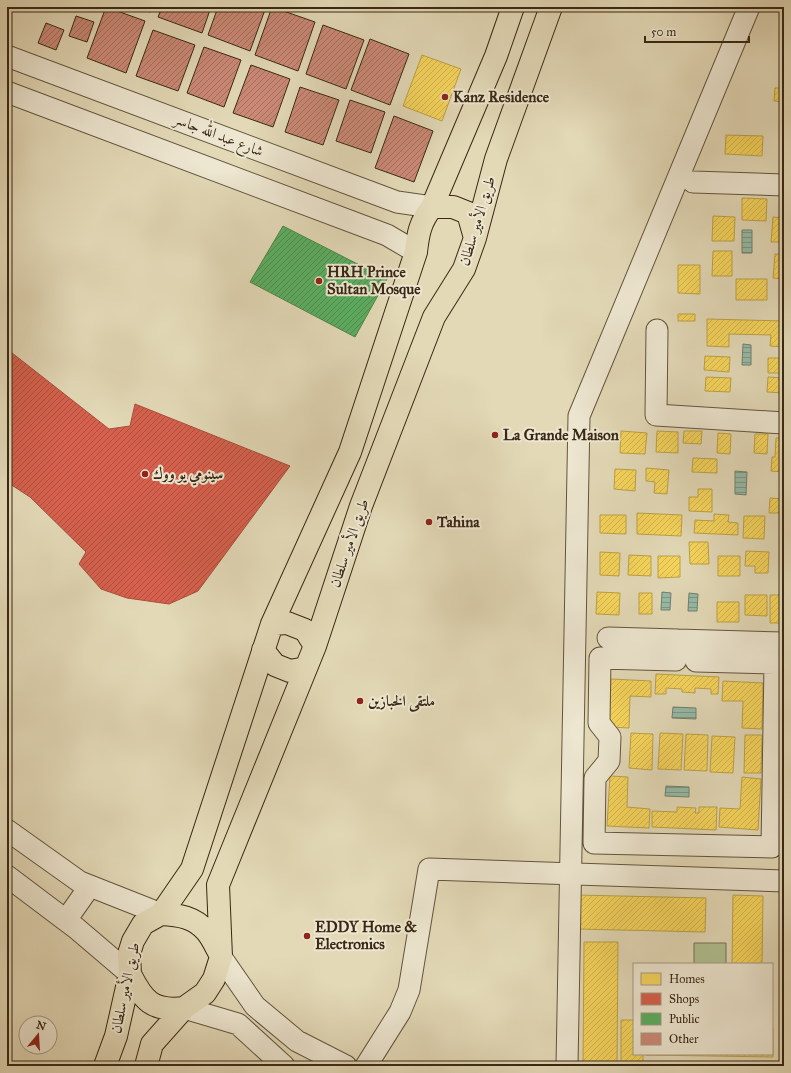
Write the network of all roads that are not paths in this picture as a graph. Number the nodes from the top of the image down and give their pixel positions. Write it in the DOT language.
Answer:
graph roads {
  1 [pos="514,7"];
  2 [pos="551,7"];
  3 [pos="749,7"];
  4 [pos="7,56"];
  5 [pos="7,92"];
  6 [pos="693,182"];
  7 [pos="784,185"];
  8 [pos="432,207"];
  9 [pos="475,238"];
  10 [pos="416,252"];
  11 [pos="657,330"];
  12 [pos="784,423"];
  13 [pos="272,624"];
  14 [pos="608,638"];
  15 [pos="687,640"];
  16 [pos="784,642"];
  17 [pos="315,646"];
  18 [pos="263,650"];
  19 [pos="306,668"];
  20 [pos="7,830"];
  21 [pos="570,874"];
  22 [pos="7,876"];
  23 [pos="784,882"];
  24 [pos="90,886"];
  25 [pos="161,914"];
  26 [pos="66,920"];
  27 [pos="221,957"];
  28 [pos="130,974"];
  29 [pos="184,1008"];
  30 [pos="105,1066"];
  31 [pos="146,1066"];
  32 [pos="284,1066"];
  33 [pos="346,1066"];
  34 [pos="366,1066"];
  35 [pos="567,1066"];
  1 -- 8 [label="main road, طريق الأمير سلطان"];
  2 -- 9 [label="main road, طريق الأمير سلطان"];
  3 -- 21 [label="street"];
  4 -- 8 [label="street, شارع عبد الله جاسر"];
  5 -- 10 [label="street"];
  6 -- 7 [label="street"];
  8 -- 9 [label="main road"];
  8 -- 10 [label="main road, طريق الأمير سلطان"];
  9 -- 17 [label="main road, طريق الأمير سلطان"];
  10 -- 13 [label="main road, طريق الأمير سلطان"];
  11 -- 12 [label="street"];
  13 -- 17 [label="main road"];
  13 -- 18 [label="main road, طريق الأمير سلطان"];
  14 -- 15 [label="street"];
  15 -- 15 [label="street"];
  15 -- 16 [label="street"];
  17 -- 19 [label="main road, طريق الأمير سلطان"];
  18 -- 19 [label="main road"];
  18 -- 25 [label="main road, طريق الأمير سلطان"];
  19 -- 27 [label="main road, طريق الأمير سلطان"];
  20 -- 24 [label="street"];
  21 -- 23 [label="street"];
  21 -- 34 [label="street"];
  21 -- 35 [label="street"];
  22 -- 26 [label="street"];
  24 -- 25 [label="street"];
  24 -- 26 [label="street"];
  25 -- 27 [label="main road"];
  25 -- 28 [label="main road, طريق الأمير سلطان"];
  26 -- 28 [label="street"];
  27 -- 29 [label="main road, طريق الأمير سلطان"];
  27 -- 33 [label="street"];
  28 -- 29 [label="main road"];
  28 -- 30 [label="main road, طريق الأمير سلطان"];
  29 -- 31 [label="main road, طريق الأمير سلطان"];
  29 -- 32 [label="street"];
}
